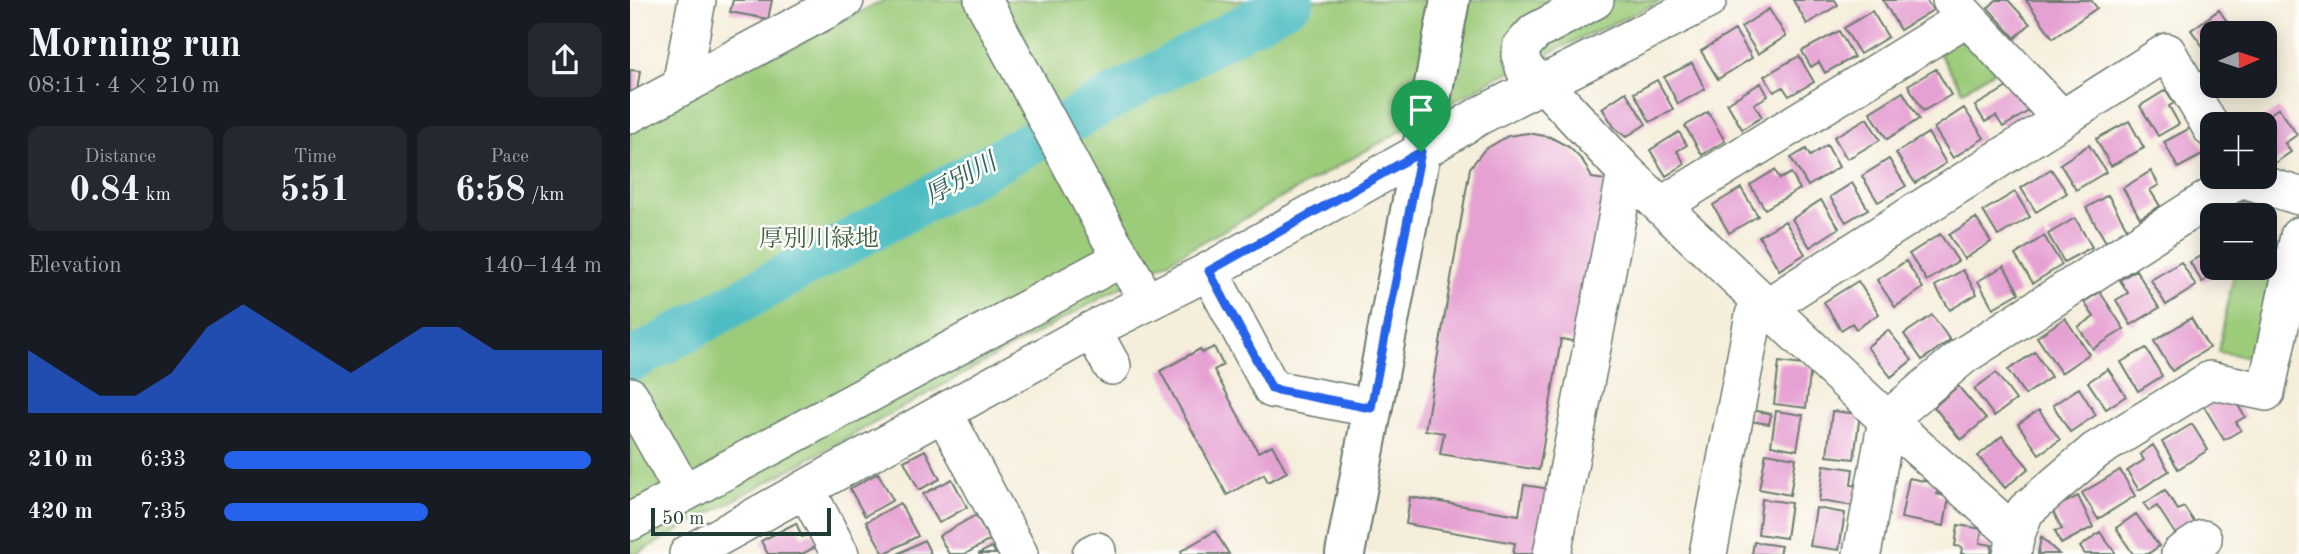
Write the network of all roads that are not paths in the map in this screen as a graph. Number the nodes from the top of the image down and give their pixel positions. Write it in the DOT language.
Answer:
graph roads {
  1 [pos="697,0"];
  2 [pos="845,0"];
  3 [pos="983,0"];
  4 [pos="1450,0"];
  5 [pos="1595,0"];
  6 [pos="1708,0"];
  7 [pos="1959,8"];
  8 [pos="1543,83"];
  9 [pos="681,86"];
  10 [pos="2202,112"];
  11 [pos="630,114"];
  12 [pos="2062,118"];
  13 [pos="1421,152"];
  14 [pos="1626,172"];
  15 [pos="2224,189"];
  16 [pos="2276,189"];
  17 [pos="2299,196"];
  18 [pos="1661,206"];
  19 [pos="2299,236"];
  20 [pos="1115,247"];
  21 [pos="1209,271"];
  22 [pos="1149,300"];
  23 [pos="1767,306"];
  24 [pos="1092,330"];
  25 [pos="1112,366"];
  26 [pos="630,396"];
  27 [pos="1371,408"];
  28 [pos="944,413"];
  29 [pos="1887,420"];
  30 [pos="681,488"];
  31 [pos="806,489"];
  32 [pos="630,522"];
  33 [pos="2014,545"];
  34 [pos="688,554"];
  35 [pos="840,554"];
  36 [pos="1019,554"];
  37 [pos="1345,554"];
  38 [pos="1552,554"];
  39 [pos="1708,554"];
  40 [pos="1862,554"];
  1 -- 9 [label="street"];
  2 -- 9 [label="street"];
  3 -- 20 [label="street"];
  4 -- 13 [label="main road"];
  5 -- 8 [label="street"];
  6 -- 8 [label="street"];
  7 -- 12 [label="street"];
  7 -- 18 [label="street"];
  8 -- 13 [label="street"];
  8 -- 14 [label="street"];
  9 -- 11 [label="street"];
  10 -- 12 [label="street"];
  12 -- 23 [label="street"];
  13 -- 21 [label="street"];
  13 -- 27 [label="main road"];
  14 -- 18 [label="street"];
  14 -- 38 [label="street"];
  15 -- 29 [label="street"];
  16 -- 17 [label="street"];
  18 -- 23 [label="street"];
  19 -- 33 [label="street"];
  20 -- 22 [label="street"];
  20 -- 30 [label="street"];
  21 -- 22 [label="street"];
  21 -- 27 [label="street"];
  22 -- 24 [label="street"];
  23 -- 29 [label="street"];
  23 -- 39 [label="street"];
  24 -- 25 [label="street"];
  24 -- 28 [label="street"];
  26 -- 30 [label="street"];
  27 -- 37 [label="main road"];
  28 -- 31 [label="street"];
  28 -- 36 [label="street"];
  29 -- 33 [label="street"];
  29 -- 40 [label="street"];
  30 -- 32 [label="street"];
  31 -- 34 [label="street"];
  31 -- 35 [label="street"];
}
